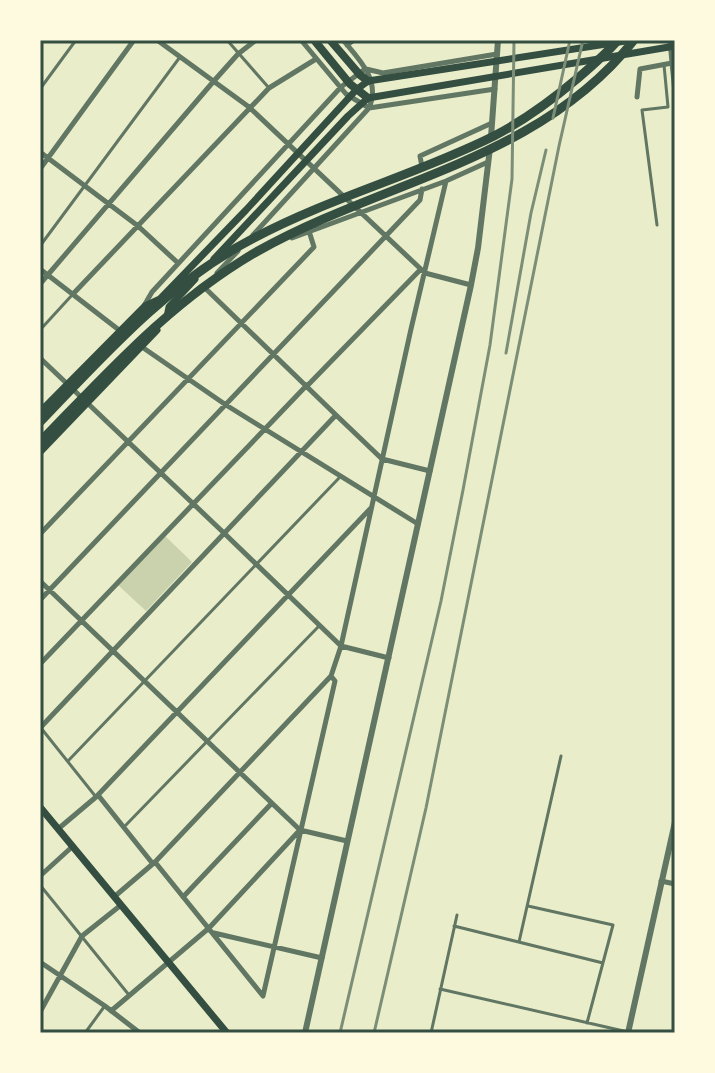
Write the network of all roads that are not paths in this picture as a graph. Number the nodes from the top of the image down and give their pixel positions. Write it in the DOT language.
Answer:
graph roads {
  1 [pos="76,40"];
  2 [pos="134,40"];
  3 [pos="157,40"];
  4 [pos="227,40"];
  5 [pos="256,40"];
  6 [pos="301,40"];
  7 [pos="314,40"];
  8 [pos="330,40"];
  9 [pos="354,40"];
  10 [pos="498,40"];
  11 [pos="618,40"];
  12 [pos="633,40"];
  13 [pos="670,40"];
  14 [pos="345,42"];
  15 [pos="675,46"];
  16 [pos="238,54"];
  17 [pos="497,54"];
  18 [pos="180,57"];
  19 [pos="316,59"];
  20 [pos="674,63"];
  21 [pos="664,65"];
  22 [pos="365,69"];
  23 [pos="368,81"];
  24 [pos="213,82"];
  25 [pos="341,87"];
  26 [pos="269,88"];
  27 [pos="40,89"];
  28 [pos="495,89"];
  29 [pos="356,90"];
  30 [pos="675,92"];
  31 [pos="637,97"];
  32 [pos="368,98"];
  33 [pos="249,107"];
  34 [pos="369,108"];
  35 [pos="492,123"];
  36 [pos="287,144"];
  37 [pos="40,152"];
  38 [pos="48,158"];
  39 [pos="489,162"];
  40 [pos="40,169"];
  41 [pos="314,169"];
  42 [pos="446,181"];
  43 [pos="85,185"];
  44 [pos="424,188"];
  45 [pos="109,204"];
  46 [pos="360,212"];
  47 [pos="657,225"];
  48 [pos="138,226"];
  49 [pos="309,231"];
  50 [pos="386,237"];
  51 [pos="40,246"];
  52 [pos="178,263"];
  53 [pos="40,269"];
  54 [pos="422,272"];
  55 [pos="48,275"];
  56 [pos="40,284"];
  57 [pos="471,285"];
  58 [pos="204,287"];
  59 [pos="73,294"];
  60 [pos="145,306"];
  61 [pos="166,320"];
  62 [pos="241,323"];
  63 [pos="40,330"];
  64 [pos="119,330"];
  65 [pos="142,347"];
  66 [pos="274,354"];
  67 [pos="40,358"];
  68 [pos="188,380"];
  69 [pos="67,383"];
  70 [pos="307,386"];
  71 [pos="87,402"];
  72 [pos="226,405"];
  73 [pos="40,412"];
  74 [pos="336,415"];
  75 [pos="40,422"];
  76 [pos="265,429"];
  77 [pos="40,442"];
  78 [pos="128,442"];
  79 [pos="303,451"];
  80 [pos="40,452"];
  81 [pos="382,459"];
  82 [pos="430,471"];
  83 [pos="161,473"];
  84 [pos="340,476"];
  85 [pos="374,498"];
  86 [pos="193,503"];
  87 [pos="372,507"];
  88 [pos="418,524"];
  89 [pos="40,534"];
  90 [pos="225,534"];
  91 [pos="257,564"];
  92 [pos="40,581"];
  93 [pos="49,590"];
  94 [pos="288,594"];
  95 [pos="40,600"];
  96 [pos="81,621"];
  97 [pos="321,625"];
  98 [pos="341,646"];
  99 [pos="112,652"];
  100 [pos="389,658"];
  101 [pos="40,664"];
  102 [pos="331,676"];
  103 [pos="144,682"];
  104 [pos="176,713"];
  105 [pos="40,727"];
  106 [pos="208,743"];
  107 [pos="561,756"];
  108 [pos="68,761"];
  109 [pos="239,773"];
  110 [pos="97,796"];
  111 [pos="271,804"];
  112 [pos="40,807"];
  113 [pos="675,822"];
  114 [pos="124,827"];
  115 [pos="58,829"];
  116 [pos="300,830"];
  117 [pos="347,841"];
  118 [pos="73,846"];
  119 [pos="154,863"];
  120 [pos="40,876"];
  121 [pos="661,881"];
  122 [pos="675,884"];
  123 [pos="40,885"];
  124 [pos="114,897"];
  125 [pos="183,897"];
  126 [pos="121,905"];
  127 [pos="527,906"];
  128 [pos="457,915"];
  129 [pos="454,926"];
  130 [pos="210,930"];
  131 [pos="82,936"];
  132 [pos="519,942"];
  133 [pos="275,946"];
  134 [pos="322,958"];
  135 [pos="40,962"];
  136 [pos="169,962"];
  137 [pos="603,963"];
  138 [pos="59,975"];
  139 [pos="440,989"];
  140 [pos="129,995"];
  141 [pos="105,1006"];
  142 [pos="111,1011"];
  143 [pos="40,1012"];
  144 [pos="587,1023"];
  145 [pos="85,1033"];
  146 [pos="140,1033"];
  147 [pos="227,1033"];
  148 [pos="305,1033"];
  149 [pos="431,1033"];
  150 [pos="628,1033"];
  1 -- 27 [label="lane"];
  2 -- 38 [label="street"];
  3 -- 18 [label="street"];
  4 -- 16 [label="lane"];
  5 -- 16 [label="street"];
  6 -- 19 [label="street"];
  7 -- 29 [label="main road"];
  8 -- 23 [label="main road"];
  9 -- 14 [label="street"];
  10 -- 17 [label="street"];
  11 -- 75 [label="highway"];
  12 -- 23 [label="main road"];
  12 -- 77 [label="highway"];
  13 -- 20 [label="street"];
  14 -- 22 [label="street"];
  15 -- 32 [label="main road"];
  16 -- 24 [label="street"];
  16 -- 26 [label="lane"];
  17 -- 22 [label="street"];
  17 -- 28 [label="street"];
  18 -- 24 [label="street"];
  18 -- 43 [label="lane"];
  19 -- 25 [label="street"];
  19 -- 26 [label="street"];
  20 -- 21 [label="street"];
  20 -- 30 [label="street"];
  21 -- 31 [label="street"];
  21 -- 47 [label="lane"];
  22 -- 25 [label="street"];
  22 -- 34 [label="street"];
  23 -- 29 [label="main road"];
  24 -- 33 [label="street"];
  24 -- 45 [label="street"];
  25 -- 34 [label="street"];
  25 -- 36 [label="street"];
  26 -- 33 [label="street"];
  28 -- 34 [label="street"];
  28 -- 35 [label="street"];
  29 -- 32 [label="main road"];
  29 -- 60 [label="main road"];
  32 -- 61 [label="main road"];
  33 -- 36 [label="street"];
  33 -- 48 [label="street"];
  34 -- 41 [label="street"];
  35 -- 39 [label="street"];
  35 -- 44 [label="street"];
  36 -- 41 [label="street"];
  36 -- 52 [label="street"];
  37 -- 38 [label="street"];
  38 -- 40 [label="street"];
  38 -- 43 [label="street"];
  39 -- 42 [label="street"];
  39 -- 57 [label="street"];
  41 -- 46 [label="street"];
  41 -- 58 [label="street"];
  42 -- 44 [label="street"];
  42 -- 54 [label="street"];
  43 -- 45 [label="street"];
  43 -- 51 [label="lane"];
  44 -- 46 [label="street"];
  44 -- 50 [label="street"];
  45 -- 48 [label="street"];
  45 -- 55 [label="street"];
  46 -- 49 [label="street"];
  46 -- 50 [label="street"];
  48 -- 52 [label="street"];
  48 -- 59 [label="street"];
  49 -- 58 [label="street"];
  49 -- 62 [label="street"];
  50 -- 54 [label="street"];
  50 -- 66 [label="street"];
  52 -- 60 [label="street"];
  53 -- 55 [label="street"];
  54 -- 57 [label="street"];
  54 -- 70 [label="street"];
  54 -- 81 [label="street"];
  55 -- 56 [label="street"];
  55 -- 59 [label="street"];
  57 -- 82 [label="street"];
  58 -- 61 [label="street"];
  58 -- 62 [label="street"];
  59 -- 63 [label="lane"];
  59 -- 64 [label="street"];
  60 -- 64 [label="main road"];
  61 -- 65 [label="main road"];
  62 -- 66 [label="street"];
  62 -- 68 [label="street"];
  64 -- 69 [label="main road"];
  65 -- 68 [label="street"];
  65 -- 71 [label="main road"];
  66 -- 70 [label="street"];
  66 -- 72 [label="street"];
  67 -- 69 [label="street"];
  68 -- 72 [label="street"];
  68 -- 78 [label="street"];
  69 -- 71 [label="street"];
  69 -- 73 [label="main road"];
  70 -- 74 [label="street"];
  70 -- 76 [label="street"];
  71 -- 78 [label="street"];
  71 -- 80 [label="main road"];
  72 -- 76 [label="street"];
  72 -- 83 [label="street"];
  74 -- 79 [label="street"];
  74 -- 81 [label="street"];
  76 -- 79 [label="street"];
  76 -- 86 [label="street"];
  78 -- 83 [label="street"];
  78 -- 89 [label="street"];
  79 -- 84 [label="street"];
  79 -- 90 [label="street"];
  81 -- 82 [label="street"];
  81 -- 85 [label="street"];
  82 -- 88 [label="street"];
  83 -- 86 [label="street"];
  83 -- 93 [label="street"];
  84 -- 85 [label="street"];
  84 -- 91 [label="lane"];
  85 -- 87 [label="street"];
  85 -- 88 [label="street"];
  86 -- 90 [label="street"];
  86 -- 96 [label="street"];
  87 -- 94 [label="street"];
  87 -- 98 [label="street"];
  88 -- 100 [label="street"];
  90 -- 91 [label="street"];
  90 -- 99 [label="street"];
  91 -- 94 [label="street"];
  91 -- 103 [label="lane"];
  92 -- 93 [label="street"];
  93 -- 95 [label="street"];
  93 -- 96 [label="street"];
  94 -- 97 [label="street"];
  94 -- 104 [label="street"];
  96 -- 99 [label="street"];
  96 -- 101 [label="street"];
  97 -- 98 [label="street"];
  97 -- 106 [label="lane"];
  98 -- 100 [label="street"];
  98 -- 102 [label="street"];
  99 -- 103 [label="street"];
  99 -- 105 [label="street"];
  100 -- 117 [label="street"];
  102 -- 109 [label="street"];
  102 -- 116 [label="street"];
  103 -- 104 [label="street"];
  103 -- 108 [label="lane"];
  104 -- 106 [label="street"];
  104 -- 110 [label="street"];
  105 -- 108 [label="lane"];
  106 -- 109 [label="street"];
  106 -- 114 [label="lane"];
  107 -- 127 [label="lane"];
  108 -- 110 [label="lane"];
  109 -- 111 [label="street"];
  109 -- 119 [label="street"];
  110 -- 114 [label="street"];
  110 -- 115 [label="street"];
  111 -- 116 [label="street"];
  111 -- 125 [label="street"];
  112 -- 115 [label="main road"];
  113 -- 121 [label="street"];
  114 -- 119 [label="street"];
  115 -- 118 [label="main road"];
  116 -- 117 [label="street"];
  116 -- 130 [label="street"];
  116 -- 133 [label="street"];
  117 -- 134 [label="street"];
  118 -- 120 [label="street"];
  118 -- 124 [label="main road"];
  119 -- 124 [label="street"];
  119 -- 125 [label="street"];
  121 -- 122 [label="street"];
  121 -- 150 [label="street"];
  123 -- 131 [label="lane"];
  124 -- 126 [label="main road"];
  125 -- 130 [label="street"];
  126 -- 131 [label="street"];
  126 -- 136 [label="main road"];
  127 -- 132 [label="lane"];
  127 -- 137 [label="lane"];
  128 -- 129 [label="lane"];
  129 -- 132 [label="lane"];
  129 -- 139 [label="lane"];
  130 -- 133 [label="street"];
  130 -- 133 [label="street"];
  130 -- 136 [label="street"];
  131 -- 138 [label="street"];
  131 -- 140 [label="lane"];
  132 -- 137 [label="lane"];
  133 -- 134 [label="street"];
  134 -- 148 [label="street"];
  135 -- 138 [label="street"];
  136 -- 140 [label="street"];
  136 -- 147 [label="main road"];
  137 -- 144 [label="lane"];
  138 -- 141 [label="street"];
  138 -- 143 [label="street"];
  139 -- 144 [label="lane"];
  139 -- 149 [label="lane"];
  140 -- 142 [label="street"];
  141 -- 142 [label="street"];
  141 -- 145 [label="lane"];
  142 -- 146 [label="street"];
  144 -- 150 [label="lane"];
}
